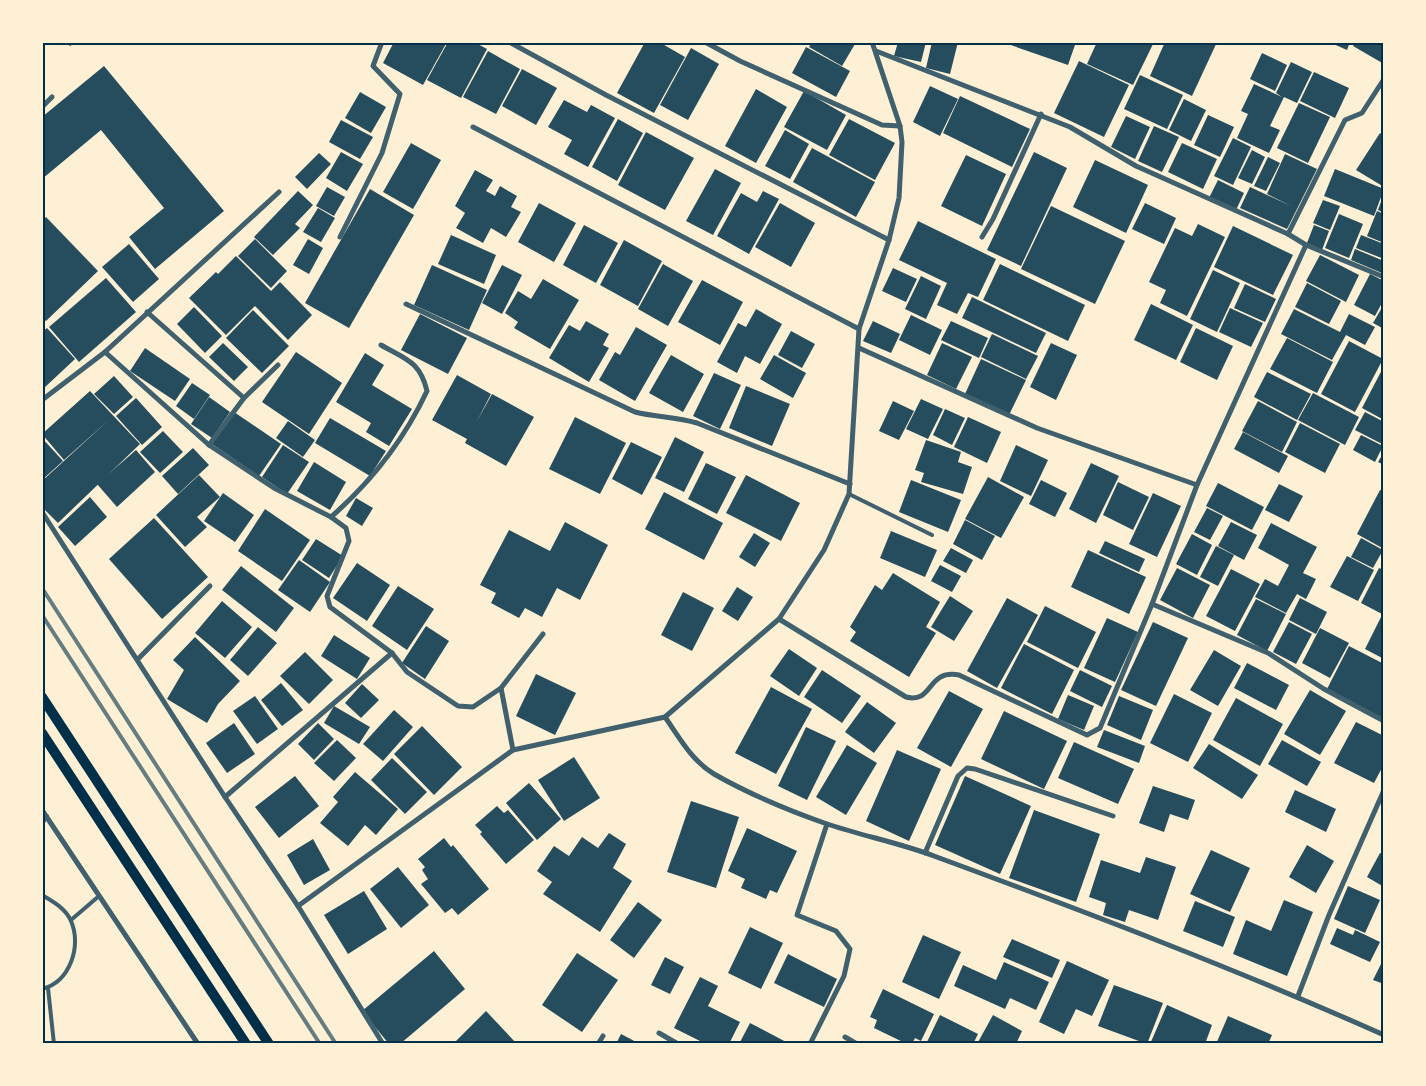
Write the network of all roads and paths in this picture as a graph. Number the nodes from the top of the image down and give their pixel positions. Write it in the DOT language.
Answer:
graph roads {
  1 [pos="382,42"];
  2 [pos="509,42"];
  3 [pos="705,42"];
  4 [pos="872,42"];
  5 [pos="876,51"];
  6 [pos="1384,79"];
  7 [pos="52,97"];
  8 [pos="42,107"];
  9 [pos="1041,114"];
  10 [pos="900,126"];
  11 [pos="473,127"];
  12 [pos="279,192"];
  13 [pos="1288,234"];
  14 [pos="340,237"];
  15 [pos="982,238"];
  16 [pos="889,240"];
  17 [pos="1306,245"];
  18 [pos="1384,277"];
  19 [pos="406,304"];
  20 [pos="147,312"];
  21 [pos="859,329"];
  22 [pos="381,345"];
  23 [pos="859,348"];
  24 [pos="105,352"];
  25 [pos="278,365"];
  26 [pos="244,398"];
  27 [pos="42,400"];
  28 [pos="209,445"];
  29 [pos="850,484"];
  30 [pos="1197,485"];
  31 [pos="849,494"];
  32 [pos="42,512"];
  33 [pos="331,517"];
  34 [pos="932,535"];
  35 [pos="210,586"];
  36 [pos="1152,604"];
  37 [pos="779,619"];
  38 [pos="543,634"];
  39 [pos="392,653"];
  40 [pos="138,660"];
  41 [pos="501,688"];
  42 [pos="42,697"];
  43 [pos="665,717"];
  44 [pos="1384,721"];
  45 [pos="42,732"];
  46 [pos="513,750"];
  47 [pos="1384,790"];
  48 [pos="225,797"];
  49 [pos="42,810"];
  50 [pos="47,816"];
  51 [pos="1113,816"];
  52 [pos="42,824"];
  53 [pos="827,824"];
  54 [pos="925,853"];
  55 [pos="42,895"];
  56 [pos="98,896"];
  57 [pos="298,906"];
  58 [pos="71,920"];
  59 [pos="48,988"];
  60 [pos="42,989"];
  61 [pos="1298,996"];
  62 [pos="659,1033"];
  63 [pos="1384,1035"];
  64 [pos="603,1036"];
  65 [pos="845,1037"];
  66 [pos="54,1044"];
  67 [pos="198,1044"];
  68 [pos="246,1044"];
  69 [pos="269,1044"];
  70 [pos="382,1044"];
  71 [pos="598,1044"];
  72 [pos="678,1044"];
  73 [pos="810,1044"];
  74 [pos="857,1044"];
  1 -- 14 [label="street"];
  2 -- 16 [label="street"];
  3 -- 10 [label="street"];
  4 -- 5 [label="street"];
  5 -- 9 [label="street"];
  5 -- 10 [label="street"];
  6 -- 13 [label="street"];
  7 -- 8 [label="street"];
  9 -- 13 [label="street"];
  9 -- 15 [label="street"];
  10 -- 16 [label="street"];
  11 -- 21 [label="street"];
  12 -- 20 [label="street"];
  13 -- 17 [label="street"];
  16 -- 21 [label="street"];
  17 -- 18 [label="street"];
  17 -- 30 [label="street"];
  19 -- 29 [label="street"];
  20 -- 24 [label="street"];
  20 -- 26 [label="street"];
  21 -- 23 [label="street"];
  22 -- 33 [label="street"];
  23 -- 29 [label="street"];
  23 -- 30 [label="street"];
  24 -- 27 [label="street"];
  24 -- 28 [label="street"];
  25 -- 26 [label="street"];
  26 -- 28 [label="street"];
  28 -- 33 [label="street"];
  29 -- 31 [label="street"];
  30 -- 36 [label="street"];
  31 -- 34 [label="lane"];
  31 -- 37 [label="street"];
  32 -- 40 [label="street"];
  33 -- 39 [label="street"];
  35 -- 40 [label="street"];
  36 -- 37 [label="street"];
  36 -- 44 [label="street"];
  37 -- 43 [label="street"];
  38 -- 41 [label="street"];
  39 -- 41 [label="street"];
  39 -- 48 [label="street"];
  40 -- 48 [label="street"];
  41 -- 46 [label="street"];
  42 -- 69 [label="main road"];
  43 -- 46 [label="street"];
  43 -- 53 [label="street"];
  45 -- 68 [label="main road"];
  46 -- 57 [label="street"];
  47 -- 61 [label="street"];
  48 -- 57 [label="street"];
  49 -- 50 [label="street"];
  50 -- 52 [label="lane"];
  50 -- 56 [label="street"];
  51 -- 54 [label="street"];
  53 -- 54 [label="street"];
  53 -- 73 [label="street"];
  54 -- 61 [label="street"];
  55 -- 58 [label="lane"];
  56 -- 58 [label="lane"];
  56 -- 67 [label="street"];
  57 -- 70 [label="street"];
  58 -- 59 [label="lane"];
  59 -- 60 [label="lane"];
  59 -- 66 [label="lane"];
  61 -- 63 [label="street"];
  62 -- 72 [label="street"];
  64 -- 71 [label="street"];
  65 -- 74 [label="street"];
}
